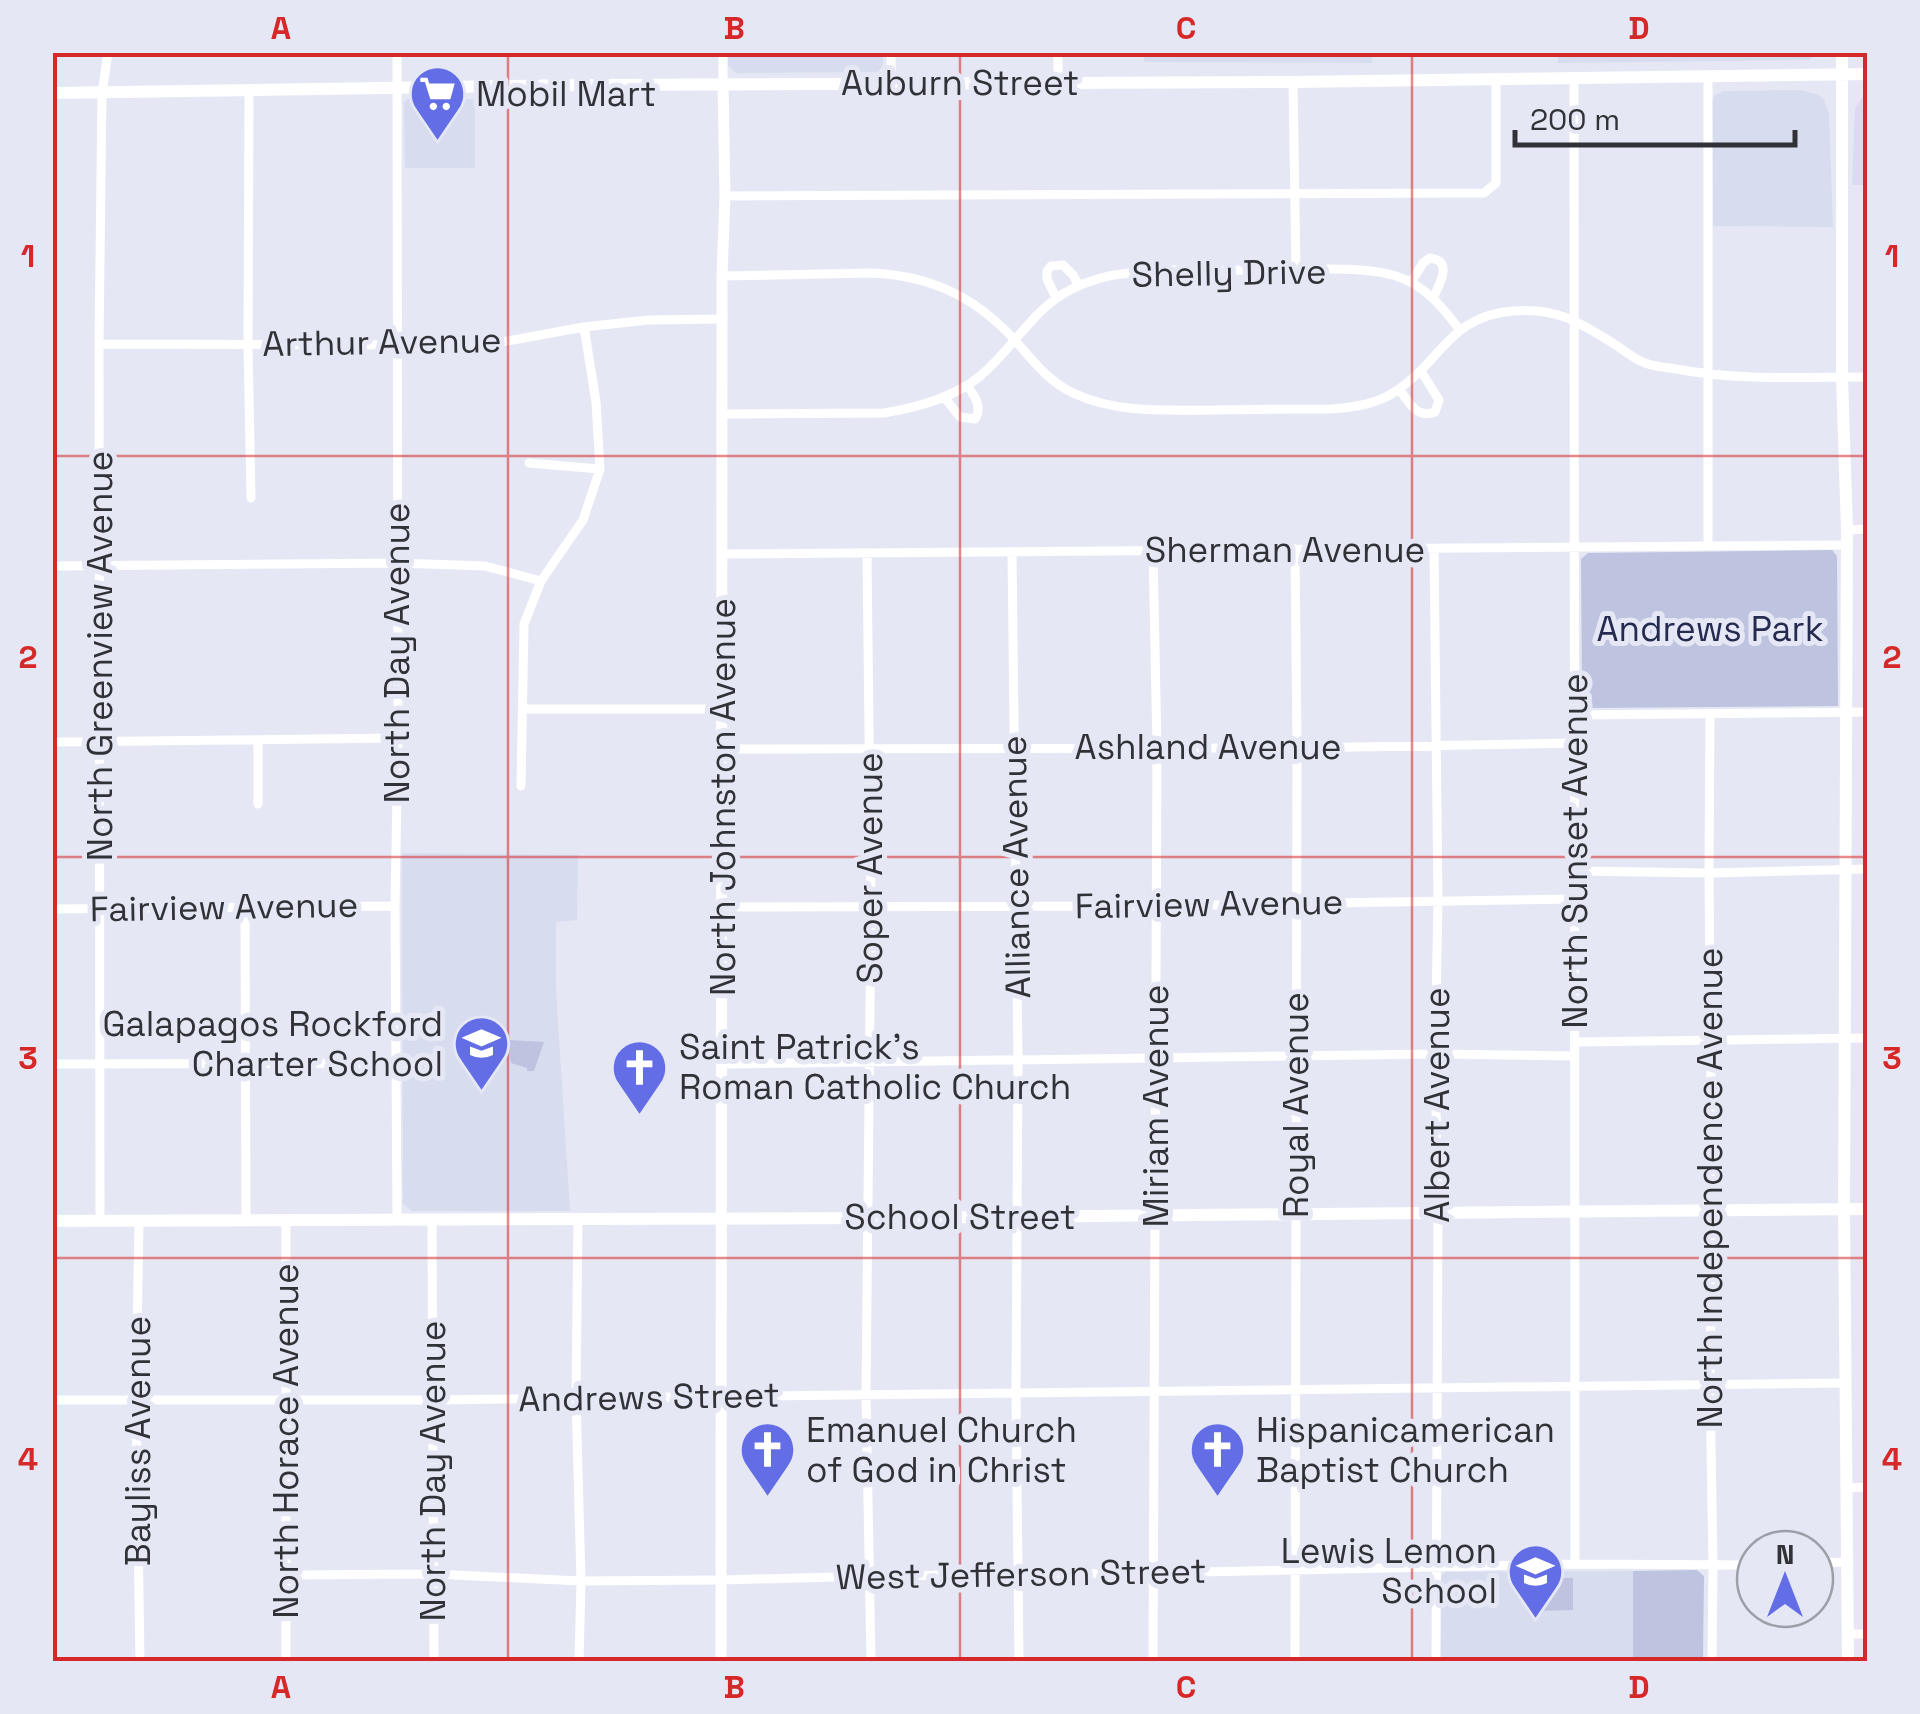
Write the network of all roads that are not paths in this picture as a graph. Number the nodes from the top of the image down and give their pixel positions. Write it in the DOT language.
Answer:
graph roads {
  1 [pos="108,52"];
  2 [pos="397,52"];
  3 [pos="722,52"];
  4 [pos="890,52"];
  5 [pos="1058,52"];
  6 [pos="1842,52"];
  7 [pos="1842,74"];
  8 [pos="1868,74"];
  9 [pos="1708,77"];
  10 [pos="1574,78"];
  11 [pos="1496,79"];
  12 [pos="1058,82"];
  13 [pos="1293,82"];
  14 [pos="723,84"];
  15 [pos="891,84"];
  16 [pos="398,88"];
  17 [pos="249,91"];
  18 [pos="52,93"];
  19 [pos="102,93"];
  20 [pos="1296,192"];
  21 [pos="725,196"];
  22 [pos="1296,270"];
  23 [pos="722,276"];
  24 [pos="1410,282"];
  25 [pos="1079,286"];
  26 [pos="1056,298"];
  27 [pos="1433,298"];
  28 [pos="723,318"];
  29 [pos="1574,319"];
  30 [pos="584,327"];
  31 [pos="1459,329"];
  32 [pos="1014,339"];
  33 [pos="396,343"];
  34 [pos="100,344"];
  35 [pos="248,345"];
  36 [pos="1420,371"];
  37 [pos="1708,376"];
  38 [pos="1868,376"];
  39 [pos="1842,377"];
  40 [pos="968,385"];
  41 [pos="1399,389"];
  42 [pos="944,397"];
  43 [pos="723,414"];
  44 [pos="529,463"];
  45 [pos="600,469"];
  46 [pos="251,498"];
  47 [pos="1868,529"];
  48 [pos="1848,530"];
  49 [pos="1708,545"];
  50 [pos="1847,545"];
  51 [pos="1434,548"];
  52 [pos="1574,548"];
  53 [pos="1295,549"];
  54 [pos="1153,551"];
  55 [pos="1012,552"];
  56 [pos="724,554"];
  57 [pos="867,554"];
  58 [pos="397,563"];
  59 [pos="101,565"];
  60 [pos="52,566"];
  61 [pos="541,581"];
  62 [pos="722,709"];
  63 [pos="523,710"];
  64 [pos="1868,712"];
  65 [pos="1848,713"];
  66 [pos="1710,714"];
  67 [pos="1574,715"];
  68 [pos="398,738"];
  69 [pos="258,740"];
  70 [pos="52,742"];
  71 [pos="100,742"];
  72 [pos="1574,743"];
  73 [pos="1436,744"];
  74 [pos="1158,747"];
  75 [pos="1015,748"];
  76 [pos="1297,748"];
  77 [pos="722,749"];
  78 [pos="870,750"];
  79 [pos="521,786"];
  80 [pos="258,804"];
  81 [pos="1847,870"];
  82 [pos="1868,870"];
  83 [pos="1574,871"];
  84 [pos="1709,872"];
  85 [pos="1574,899"];
  86 [pos="1438,901"];
  87 [pos="1297,902"];
  88 [pos="395,906"];
  89 [pos="1017,906"];
  90 [pos="1155,906"];
  91 [pos="245,907"];
  92 [pos="722,907"];
  93 [pos="871,907"];
  94 [pos="52,908"];
  95 [pos="100,908"];
  96 [pos="1846,1038"];
  97 [pos="1868,1038"];
  98 [pos="1710,1041"];
  99 [pos="1575,1042"];
  100 [pos="1435,1054"];
  101 [pos="1296,1056"];
  102 [pos="1575,1056"];
  103 [pos="1156,1058"];
  104 [pos="1018,1060"];
  105 [pos="870,1061"];
  106 [pos="395,1063"];
  107 [pos="52,1064"];
  108 [pos="100,1064"];
  109 [pos="245,1064"];
  110 [pos="722,1064"];
  111 [pos="1844,1209"];
  112 [pos="1868,1209"];
  113 [pos="1712,1210"];
  114 [pos="1438,1213"];
  115 [pos="1575,1213"];
  116 [pos="1295,1214"];
  117 [pos="1017,1216"];
  118 [pos="1156,1216"];
  119 [pos="722,1218"];
  120 [pos="867,1218"];
  121 [pos="396,1219"];
  122 [pos="578,1219"];
  123 [pos="52,1220"];
  124 [pos="100,1220"];
  125 [pos="139,1220"];
  126 [pos="246,1220"];
  127 [pos="286,1220"];
  128 [pos="432,1220"];
  129 [pos="1846,1384"];
  130 [pos="1710,1385"];
  131 [pos="1575,1386"];
  132 [pos="1436,1387"];
  133 [pos="1295,1389"];
  134 [pos="1016,1393"];
  135 [pos="1156,1393"];
  136 [pos="866,1394"];
  137 [pos="720,1396"];
  138 [pos="576,1397"];
  139 [pos="136,1399"];
  140 [pos="286,1399"];
  141 [pos="52,1400"];
  142 [pos="434,1400"];
  143 [pos="1868,1487"];
  144 [pos="1846,1488"];
  145 [pos="1835,1562"];
  146 [pos="1847,1562"];
  147 [pos="1575,1564"];
  148 [pos="1735,1565"];
  149 [pos="1714,1566"];
  150 [pos="1295,1568"];
  151 [pos="1436,1568"];
  152 [pos="1153,1573"];
  153 [pos="434,1574"];
  154 [pos="1018,1574"];
  155 [pos="286,1576"];
  156 [pos="871,1576"];
  157 [pos="722,1580"];
  158 [pos="581,1581"];
  159 [pos="1848,1634"];
  160 [pos="1868,1634"];
  161 [pos="140,1662"];
  162 [pos="286,1662"];
  163 [pos="434,1662"];
  164 [pos="579,1662"];
  165 [pos="721,1662"];
  166 [pos="870,1662"];
  167 [pos="1018,1662"];
  168 [pos="1153,1662"];
  169 [pos="1295,1662"];
  170 [pos="1436,1662"];
  171 [pos="1712,1662"];
  172 [pos="1848,1662"];
  1 -- 19 [label="street, North Greenview Avenue"];
  2 -- 16 [label="street, North Day Avenue"];
  3 -- 14 [label="street, North Johnston Avenue"];
  4 -- 15 [label="street"];
  5 -- 12 [label="street"];
  6 -- 7 [label="main road"];
  7 -- 8 [label="main road, Auburn Street"];
  7 -- 9 [label="main road, Auburn Street"];
  7 -- 39 [label="main road"];
  9 -- 10 [label="main road, Auburn Street"];
  9 -- 37 [label="street"];
  10 -- 11 [label="main road, Auburn Street"];
  10 -- 29 [label="street, North Sunset Avenue"];
  11 -- 13 [label="main road, Auburn Street"];
  11 -- 20 [label="street"];
  12 -- 13 [label="main road, Auburn Street"];
  12 -- 15 [label="main road, Auburn Street"];
  13 -- 20 [label="street"];
  14 -- 15 [label="main road, Auburn Street"];
  14 -- 16 [label="main road, Auburn Street"];
  14 -- 21 [label="street, North Johnston Avenue"];
  16 -- 17 [label="main road, Auburn Street"];
  16 -- 33 [label="street, North Day Avenue"];
  17 -- 19 [label="main road, Auburn Street"];
  17 -- 35 [label="street"];
  18 -- 19 [label="main road, Auburn Street"];
  19 -- 34 [label="street, North Greenview Avenue"];
  20 -- 21 [label="street"];
  20 -- 22 [label="street"];
  21 -- 23 [label="street, North Johnston Avenue"];
  22 -- 24 [label="street, Shelly Drive"];
  22 -- 25 [label="street, Shelly Drive"];
  23 -- 28 [label="street, North Johnston Avenue"];
  23 -- 32 [label="street"];
  24 -- 27 [label="street, Shelly Drive"];
  24 -- 27 [label="street"];
  25 -- 26 [label="street, Shelly Drive"];
  25 -- 26 [label="street"];
  26 -- 32 [label="street, Shelly Drive"];
  27 -- 31 [label="street, Shelly Drive"];
  28 -- 30 [label="street, Arthur Avenue"];
  28 -- 43 [label="street, North Johnston Avenue"];
  29 -- 31 [label="street"];
  29 -- 37 [label="street"];
  29 -- 52 [label="street, North Sunset Avenue"];
  30 -- 33 [label="street, Arthur Avenue"];
  30 -- 45 [label="street"];
  31 -- 36 [label="street"];
  32 -- 40 [label="street, Shelly Drive"];
  32 -- 41 [label="street"];
  33 -- 35 [label="street, Arthur Avenue"];
  33 -- 58 [label="street, North Day Avenue"];
  34 -- 35 [label="street, Arthur Avenue"];
  34 -- 59 [label="street, North Greenview Avenue"];
  35 -- 46 [label="street"];
  36 -- 41 [label="street"];
  36 -- 41 [label="street"];
  37 -- 39 [label="street"];
  37 -- 49 [label="street"];
  38 -- 39 [label="street"];
  39 -- 48 [label="main road"];
  40 -- 42 [label="street, Shelly Drive"];
  40 -- 42 [label="street"];
  42 -- 43 [label="street, Shelly Drive"];
  43 -- 56 [label="street, North Johnston Avenue"];
  44 -- 45 [label="street"];
  45 -- 61 [label="street"];
  47 -- 48 [label="street"];
  48 -- 50 [label="main road"];
  49 -- 50 [label="street, Sherman Avenue"];
  49 -- 52 [label="street, Sherman Avenue"];
  50 -- 65 [label="main road"];
  51 -- 52 [label="street, Sherman Avenue"];
  51 -- 53 [label="street, Sherman Avenue"];
  51 -- 73 [label="street, Albert Avenue"];
  52 -- 67 [label="street, North Sunset Avenue"];
  53 -- 54 [label="street, Sherman Avenue"];
  53 -- 76 [label="street, Royal Avenue"];
  54 -- 55 [label="street, Sherman Avenue"];
  54 -- 74 [label="street, Miriam Avenue"];
  55 -- 57 [label="street, Sherman Avenue"];
  55 -- 75 [label="street, Alliance Avenue"];
  56 -- 57 [label="street, Sherman Avenue"];
  56 -- 62 [label="street, North Johnston Avenue"];
  57 -- 78 [label="street, Soper Avenue"];
  58 -- 59 [label="street"];
  58 -- 61 [label="street"];
  58 -- 68 [label="street, North Day Avenue"];
  59 -- 60 [label="street"];
  59 -- 71 [label="street, North Greenview Avenue"];
  61 -- 63 [label="street"];
  62 -- 63 [label="street"];
  62 -- 77 [label="street, North Johnston Avenue"];
  63 -- 79 [label="street"];
  64 -- 65 [label="street"];
  65 -- 66 [label="street"];
  65 -- 81 [label="main road"];
  66 -- 67 [label="street"];
  66 -- 84 [label="street, North Independence Avenue"];
  67 -- 72 [label="street, North Sunset Avenue"];
  68 -- 69 [label="street"];
  68 -- 88 [label="street, North Day Avenue"];
  69 -- 71 [label="street"];
  69 -- 80 [label="street"];
  70 -- 71 [label="street"];
  71 -- 95 [label="street, North Greenview Avenue"];
  72 -- 73 [label="street, Ashland Avenue"];
  72 -- 83 [label="street, North Sunset Avenue"];
  73 -- 76 [label="street, Ashland Avenue"];
  73 -- 86 [label="street, Albert Avenue"];
  74 -- 75 [label="street, Ashland Avenue"];
  74 -- 76 [label="street, Ashland Avenue"];
  74 -- 90 [label="street, Miriam Avenue"];
  75 -- 78 [label="street, Ashland Avenue"];
  75 -- 89 [label="street, Alliance Avenue"];
  76 -- 87 [label="street, Royal Avenue"];
  77 -- 78 [label="street, Ashland Avenue"];
  77 -- 92 [label="street, North Johnston Avenue"];
  78 -- 93 [label="street, Soper Avenue"];
  81 -- 82 [label="street"];
  81 -- 84 [label="street"];
  81 -- 96 [label="main road"];
  83 -- 84 [label="street"];
  83 -- 85 [label="street, North Sunset Avenue"];
  84 -- 98 [label="street, North Independence Avenue"];
  85 -- 86 [label="street, Fairview Avenue"];
  85 -- 99 [label="street, North Sunset Avenue"];
  86 -- 87 [label="street, Fairview Avenue"];
  86 -- 100 [label="street, Albert Avenue"];
  87 -- 90 [label="street, Fairview Avenue"];
  87 -- 101 [label="street, Royal Avenue"];
  88 -- 91 [label="street, Fairview Avenue"];
  88 -- 106 [label="street, North Day Avenue"];
  89 -- 90 [label="street, Fairview Avenue"];
  89 -- 93 [label="street, Fairview Avenue"];
  89 -- 104 [label="street, Alliance Avenue"];
  90 -- 103 [label="street, Miriam Avenue"];
  91 -- 95 [label="street, Fairview Avenue"];
  91 -- 109 [label="street, North Horace Avenue"];
  92 -- 93 [label="street, Fairview Avenue"];
  92 -- 110 [label="street, North Johnston Avenue"];
  93 -- 105 [label="street, Soper Avenue"];
  94 -- 95 [label="street, Fairview Avenue"];
  95 -- 108 [label="street, North Greenview Avenue"];
  96 -- 97 [label="street"];
  96 -- 98 [label="street"];
  96 -- 111 [label="main road"];
  98 -- 99 [label="street"];
  98 -- 113 [label="street, North Independence Avenue"];
  99 -- 102 [label="street, North Sunset Avenue"];
  100 -- 101 [label="street"];
  100 -- 102 [label="street"];
  100 -- 114 [label="street, Albert Avenue"];
  101 -- 103 [label="street"];
  101 -- 116 [label="street, Royal Avenue"];
  102 -- 115 [label="street, North Sunset Avenue"];
  103 -- 104 [label="street"];
  103 -- 118 [label="street, Miriam Avenue"];
  104 -- 105 [label="street"];
  104 -- 117 [label="street, Alliance Avenue"];
  105 -- 110 [label="street"];
  105 -- 120 [label="street, Soper Avenue"];
  106 -- 109 [label="street"];
  106 -- 121 [label="street, North Day Avenue"];
  107 -- 108 [label="street"];
  108 -- 109 [label="street"];
  108 -- 124 [label="street, North Greenview Avenue"];
  109 -- 126 [label="street, North Horace Avenue"];
  110 -- 119 [label="street, North Johnston Avenue"];
  111 -- 112 [label="main road, School Street"];
  111 -- 113 [label="main road, School Street"];
  111 -- 129 [label="main road"];
  113 -- 115 [label="main road, School Street"];
  113 -- 130 [label="street, North Independence Avenue"];
  114 -- 115 [label="main road, School Street"];
  114 -- 116 [label="main road, School Street"];
  114 -- 132 [label="street, Albert Avenue"];
  115 -- 131 [label="street, North Sunset Avenue"];
  116 -- 118 [label="main road, School Street"];
  116 -- 133 [label="street, Royal Avenue"];
  117 -- 118 [label="main road, School Street"];
  117 -- 120 [label="main road, School Street"];
  117 -- 134 [label="street, Alliance Avenue"];
  118 -- 135 [label="street, Miriam Avenue"];
  119 -- 120 [label="main road, School Street"];
  119 -- 122 [label="main road, School Street"];
  119 -- 137 [label="street, North Johnston Avenue"];
  120 -- 136 [label="street, Soper Avenue"];
  121 -- 127 [label="main road, School Street"];
  121 -- 128 [label="main road, School Street"];
  122 -- 128 [label="main road, School Street"];
  122 -- 138 [label="street"];
  123 -- 124 [label="main road, School Street"];
  124 -- 125 [label="main road, School Street"];
  125 -- 126 [label="main road, School Street"];
  125 -- 139 [label="street, Bayliss Avenue"];
  126 -- 127 [label="main road, School Street"];
  127 -- 140 [label="street, North Horace Avenue"];
  128 -- 142 [label="street, North Day Avenue"];
  129 -- 130 [label="street, Andrews Street"];
  129 -- 144 [label="main road"];
  130 -- 131 [label="street, Andrews Street"];
  130 -- 149 [label="street, North Independence Avenue"];
  131 -- 132 [label="street, Andrews Street"];
  131 -- 147 [label="street, North Sunset Avenue"];
  132 -- 133 [label="street, Andrews Street"];
  132 -- 151 [label="street, Albert Avenue"];
  133 -- 135 [label="street, Andrews Street"];
  133 -- 150 [label="street, Royal Avenue"];
  134 -- 135 [label="street, Andrews Street"];
  134 -- 136 [label="street, Andrews Street"];
  134 -- 154 [label="street, Alliance Avenue"];
  135 -- 152 [label="street, Miriam Avenue"];
  136 -- 137 [label="street, Andrews Street"];
  136 -- 156 [label="street, Soper Avenue"];
  137 -- 138 [label="street, Andrews Street"];
  137 -- 157 [label="street, North Johnston Avenue"];
  138 -- 142 [label="street, Andrews Street"];
  138 -- 158 [label="street"];
  139 -- 140 [label="street, Andrews Street"];
  139 -- 141 [label="street, Andrews Street"];
  139 -- 161 [label="street, Bayliss Avenue"];
  140 -- 142 [label="street, Andrews Street"];
  140 -- 155 [label="street, North Horace Avenue"];
  142 -- 153 [label="street, North Day Avenue"];
  143 -- 144 [label="street"];
  144 -- 146 [label="main road"];
  145 -- 146 [label="street"];
  146 -- 159 [label="main road"];
  147 -- 149 [label="street, West Jefferson Street"];
  147 -- 151 [label="street, West Jefferson Street"];
  148 -- 149 [label="street, West Jefferson Street"];
  149 -- 171 [label="street, North Independence Avenue"];
  150 -- 151 [label="street, West Jefferson Street"];
  150 -- 152 [label="street, West Jefferson Street"];
  150 -- 169 [label="street, Royal Avenue"];
  151 -- 170 [label="street, Albert Avenue"];
  152 -- 154 [label="street, West Jefferson Street"];
  152 -- 168 [label="street, Miriam Avenue"];
  153 -- 155 [label="street, West Jefferson Street"];
  153 -- 158 [label="street, West Jefferson Street"];
  153 -- 163 [label="street, North Day Avenue"];
  154 -- 156 [label="street, West Jefferson Street"];
  154 -- 167 [label="street, Alliance Avenue"];
  155 -- 162 [label="street, North Horace Avenue"];
  156 -- 157 [label="street, West Jefferson Street"];
  156 -- 166 [label="street, Soper Avenue"];
  157 -- 158 [label="street, West Jefferson Street"];
  157 -- 165 [label="street, North Johnston Avenue"];
  158 -- 164 [label="street"];
  159 -- 160 [label="street"];
  159 -- 172 [label="main road"];
}
